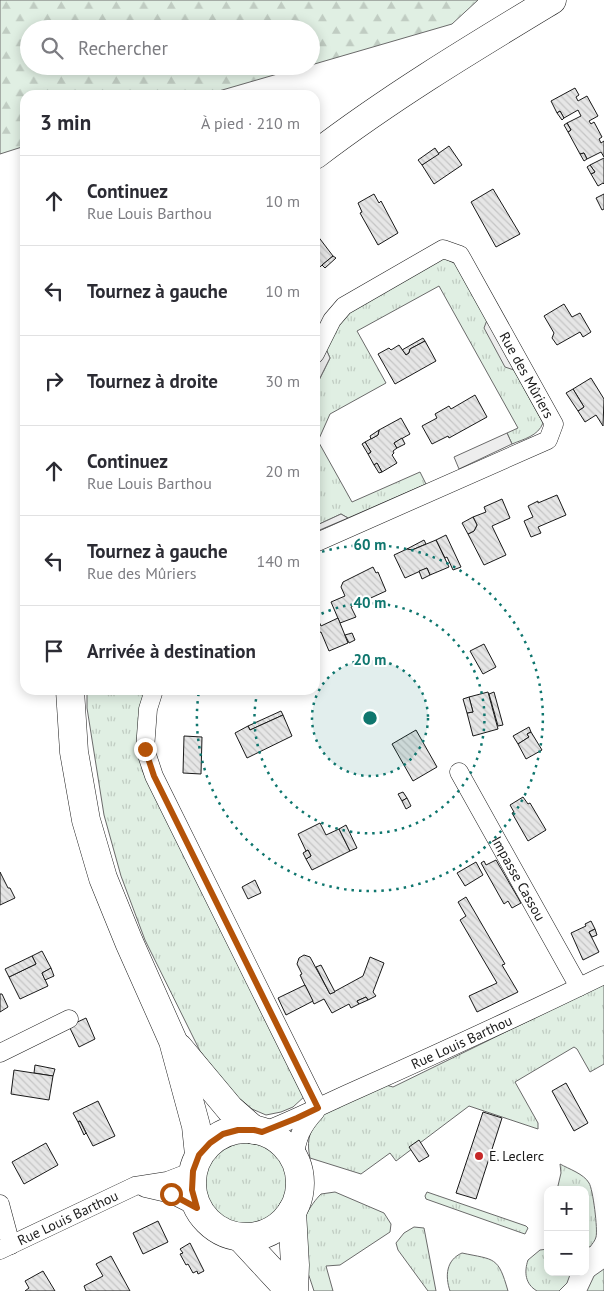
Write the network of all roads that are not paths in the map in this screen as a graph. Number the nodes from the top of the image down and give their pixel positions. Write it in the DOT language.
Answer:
graph roads {
  1 [pos="552,0"];
  2 [pos="320,151"];
  3 [pos="320,344"];
  4 [pos="320,541"];
  5 [pos="70,695"];
  6 [pos="152,695"];
  7 [pos="459,772"];
  8 [pos="604,974"];
  9 [pos="579,987"];
  10 [pos="69,1019"];
  11 [pos="173,1041"];
  12 [pos="0,1053"];
  13 [pos="318,1108"];
  14 [pos="258,1131"];
  15 [pos="294,1159"];
  16 [pos="196,1163"];
  17 [pos="135,1186"];
  18 [pos="0,1204"];
  19 [pos="197,1208"];
  20 [pos="292,1211"];
  21 [pos="240,1237"];
  22 [pos="6,1248"];
  23 [pos="290,1291"];
  24 [pos="294,1291"];
  1 -- 2 [label="main road"];
  3 -- 4 [label="street, Rue des Mûriers"];
  5 -- 11 [label="main road"];
  6 -- 13 [label="street"];
  7 -- 9 [label="street, Impasse Cassou"];
  8 -- 9 [label="street, Rue Louis Barthou"];
  9 -- 13 [label="street, Rue Louis Barthou"];
  10 -- 12 [label="street"];
  11 -- 14 [label="main road"];
  11 -- 16 [label="main road"];
  13 -- 14 [label="street, Rue Louis Barthou"];
  13 -- 15 [label="street, Rue Louis Barthou"];
  14 -- 15 [label="main road"];
  14 -- 16 [label="main road"];
  15 -- 20 [label="main road"];
  16 -- 17 [label="street, Rue Louis Barthou"];
  16 -- 19 [label="main road"];
  17 -- 19 [label="street, Rue Louis Barthou"];
  17 -- 22 [label="street, Rue Louis Barthou"];
  18 -- 22 [label="street"];
  19 -- 21 [label="main road"];
  20 -- 21 [label="main road"];
  20 -- 24 [label="main road"];
  21 -- 23 [label="main road"];
}
